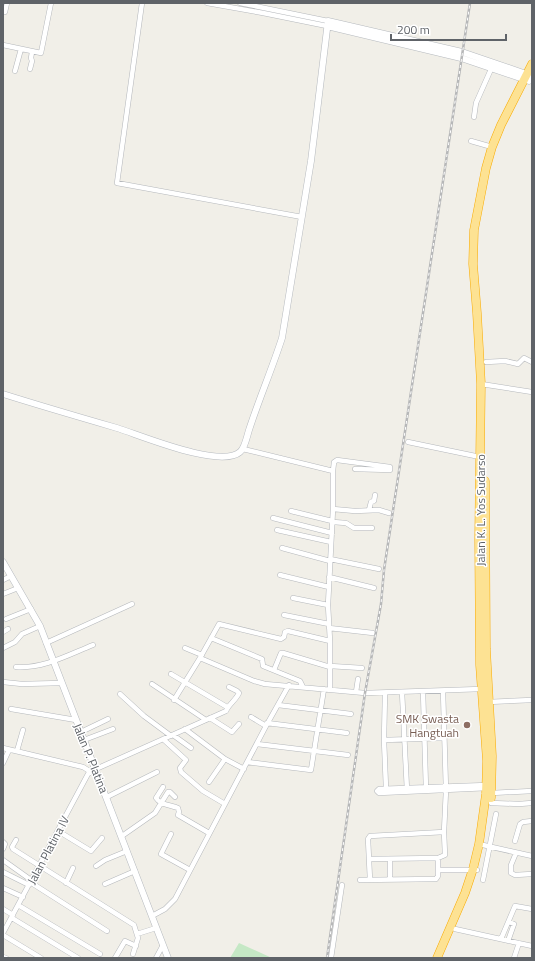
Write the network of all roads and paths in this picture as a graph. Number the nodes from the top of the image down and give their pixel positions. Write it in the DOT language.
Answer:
graph roads {
  1 [pos="51,3"];
  2 [pos="142,3"];
  3 [pos="206,3"];
  4 [pos="240,3"];
  5 [pos="6,4"];
  6 [pos="4,12"];
  7 [pos="328,24"];
  8 [pos="3,45"];
  9 [pos="21,49"];
  10 [pos="32,52"];
  11 [pos="532,64"];
  12 [pos="492,67"];
  13 [pos="30,69"];
  14 [pos="15,71"];
  15 [pos="529,77"];
  16 [pos="474,117"];
  17 [pos="471,141"];
  18 [pos="492,147"];
  19 [pos="302,217"];
  20 [pos="486,362"];
  21 [pos="532,362"];
  22 [pos="484,384"];
  23 [pos="532,392"];
  24 [pos="3,394"];
  25 [pos="408,442"];
  26 [pos="243,449"];
  27 [pos="480,457"];
  28 [pos="355,469"];
  29 [pos="333,472"];
  30 [pos="375,495"];
  31 [pos="333,509"];
  32 [pos="369,510"];
  33 [pos="291,511"];
  34 [pos="389,513"];
  35 [pos="273,518"];
  36 [pos="332,521"];
  37 [pos="372,528"];
  38 [pos="277,530"];
  39 [pos="332,533"];
  40 [pos="331,542"];
  41 [pos="282,548"];
  42 [pos="330,560"];
  43 [pos="3,562"];
  44 [pos="379,569"];
  45 [pos="280,575"];
  46 [pos="11,576"];
  47 [pos="329,577"];
  48 [pos="3,580"];
  49 [pos="329,587"];
  50 [pos="18,588"];
  51 [pos="374,588"];
  52 [pos="3,594"];
  53 [pos="293,598"];
  54 [pos="132,604"];
  55 [pos="328,605"];
  56 [pos="31,609"];
  57 [pos="284,615"];
  58 [pos="6,619"];
  59 [pos="40,626"];
  60 [pos="329,626"];
  61 [pos="373,633"];
  62 [pos="211,638"];
  63 [pos="330,641"];
  64 [pos="46,643"];
  65 [pos="93,645"];
  66 [pos="3,648"];
  67 [pos="185,648"];
  68 [pos="201,657"];
  69 [pos="54,662"];
  70 [pos="16,667"];
  71 [pos="330,667"];
  72 [pos="362,668"];
  73 [pos="274,670"];
  74 [pos="171,674"];
  75 [pos="358,679"];
  76 [pos="3,682"];
  77 [pos="186,682"];
  78 [pos="61,683"];
  79 [pos="152,684"];
  80 [pos="289,685"];
  81 [pos="303,686"];
  82 [pos="229,687"];
  83 [pos="324,689"];
  84 [pos="481,689"];
  85 [pos="330,690"];
  86 [pos="443,690"];
  87 [pos="423,691"];
  88 [pos="356,692"];
  89 [pos="402,692"];
  90 [pos="385,693"];
  91 [pos="120,694"];
  92 [pos="174,700"];
  93 [pos="532,700"];
  94 [pos="485,702"];
  95 [pos="278,705"];
  96 [pos="227,707"];
  97 [pos="11,710"];
  98 [pos="321,711"];
  99 [pos="351,714"];
  100 [pos="251,717"];
  101 [pos="208,719"];
  102 [pos="76,720"];
  103 [pos="108,720"];
  104 [pos="239,724"];
  105 [pos="266,725"];
  106 [pos="113,729"];
  107 [pos="185,729"];
  108 [pos="23,730"];
  109 [pos="318,730"];
  110 [pos="81,732"];
  111 [pos="347,733"];
  112 [pos="172,735"];
  113 [pos="444,738"];
  114 [pos="163,739"];
  115 [pos="424,739"];
  116 [pos="84,740"];
  117 [pos="384,740"];
  118 [pos="405,740"];
  119 [pos="257,744"];
  120 [pos="3,748"];
  121 [pos="191,748"];
  122 [pos="10,750"];
  123 [pos="314,750"];
  124 [pos="17,752"];
  125 [pos="348,755"];
  126 [pos="225,759"];
  127 [pos="247,762"];
  128 [pos="3,763"];
  129 [pos="244,769"];
  130 [pos="93,771"];
  131 [pos="157,772"];
  132 [pos="210,782"];
  133 [pos="163,787"];
  134 [pos="386,788"];
  135 [pos="446,788"];
  136 [pos="490,788"];
  137 [pos="426,789"];
  138 [pos="407,790"];
  139 [pos="532,791"];
  140 [pos="175,796"];
  141 [pos="107,797"];
  142 [pos="162,803"];
  143 [pos="493,803"];
  144 [pos="532,803"];
  145 [pos="225,804"];
  146 [pos="496,814"];
  147 [pos="532,821"];
  148 [pos="58,830"];
  149 [pos="444,832"];
  150 [pos="209,833"];
  151 [pos="171,834"];
  152 [pos="122,836"];
  153 [pos="102,838"];
  154 [pos="16,840"];
  155 [pos="3,842"];
  156 [pos="515,842"];
  157 [pos="487,845"];
  158 [pos="3,848"];
  159 [pos="127,851"];
  160 [pos="516,853"];
  161 [pos="532,856"];
  162 [pos="438,858"];
  163 [pos="370,859"];
  164 [pos="390,859"];
  165 [pos="3,860"];
  166 [pos="39,866"];
  167 [pos="96,866"];
  168 [pos="73,868"];
  169 [pos="190,870"];
  170 [pos="438,870"];
  171 [pos="475,870"];
  172 [pos="135,871"];
  173 [pos="3,872"];
  174 [pos="532,874"];
  175 [pos="390,879"];
  176 [pos="360,880"];
  177 [pos="370,880"];
  178 [pos="483,880"];
  179 [pos="30,882"];
  180 [pos="66,882"];
  181 [pos="105,884"];
  182 [pos="342,885"];
  183 [pos="3,888"];
  184 [pos="23,897"];
  185 [pos="18,905"];
  186 [pos="3,909"];
  187 [pos="532,909"];
  188 [pos="12,916"];
  189 [pos="152,916"];
  190 [pos="509,922"];
  191 [pos="4,927"];
  192 [pos="156,928"];
  193 [pos="455,929"];
  194 [pos="107,931"];
  195 [pos="3,934"];
  196 [pos="137,934"];
  197 [pos="501,939"];
  198 [pos="508,941"];
  199 [pos="519,943"];
  200 [pos="163,945"];
  201 [pos="136,946"];
  202 [pos="532,946"];
  203 [pos="100,954"];
  204 [pos="133,954"];
  205 [pos="41,958"];
  206 [pos="78,958"];
  207 [pos="115,958"];
  208 [pos="156,958"];
  209 [pos="168,958"];
  210 [pos="331,958"];
  211 [pos="437,958"];
  212 [pos="443,958"];
  213 [pos="514,958"];
  1 -- 10 [label="street"];
  2 -- 19 [label="street"];
  3 -- 7 [label="street"];
  4 -- 7 [label="street"];
  5 -- 6 [label="street"];
  7 -- 12 [label="street"];
  7 -- 15 [label="street"];
  7 -- 19 [label="street"];
  8 -- 9 [label="street"];
  9 -- 10 [label="street"];
  9 -- 14 [label="street"];
  10 -- 13 [label="street"];
  11 -- 15 [label="highway, Jalan K. L. Yos Sudarso"];
  12 -- 15 [label="street"];
  12 -- 16 [label="street"];
  15 -- 18 [label="highway, Jalan K. L. Yos Sudarso"];
  15 -- 20 [label="highway, Jalan K. L. Yos Sudarso"];
  17 -- 18 [label="street"];
  18 -- 22 [label="highway, Jalan K. L. Yos Sudarso"];
  19 -- 26 [label="street"];
  20 -- 21 [label="street"];
  20 -- 22 [label="highway, Jalan K. L. Yos Sudarso"];
  22 -- 23 [label="street"];
  22 -- 27 [label="highway, Jalan K. L. Yos Sudarso"];
  22 -- 94 [label="highway, Jalan K. L. Yos Sudarso"];
  24 -- 26 [label="street"];
  25 -- 27 [label="street"];
  26 -- 29 [label="street"];
  27 -- 84 [label="highway, Jalan K. L. Yos Sudarso"];
  28 -- 29 [label="street"];
  29 -- 31 [label="street"];
  30 -- 32 [label="street"];
  31 -- 32 [label="street"];
  31 -- 36 [label="street"];
  32 -- 34 [label="street"];
  33 -- 36 [label="street"];
  35 -- 39 [label="street"];
  36 -- 37 [label="street"];
  36 -- 39 [label="street"];
  38 -- 40 [label="street"];
  39 -- 40 [label="street"];
  40 -- 42 [label="street"];
  41 -- 42 [label="street"];
  42 -- 44 [label="street"];
  42 -- 47 [label="street"];
  43 -- 46 [label="street, Jalan P. Platina"];
  45 -- 49 [label="street"];
  46 -- 48 [label="street"];
  46 -- 50 [label="street, Jalan P. Platina"];
  47 -- 49 [label="street"];
  47 -- 51 [label="street"];
  49 -- 55 [label="street"];
  50 -- 52 [label="street"];
  50 -- 56 [label="street, Jalan P. Platina"];
  53 -- 55 [label="street"];
  54 -- 64 [label="street"];
  55 -- 60 [label="street"];
  56 -- 58 [label="street"];
  56 -- 59 [label="street, Jalan P. Platina"];
  57 -- 60 [label="street"];
  59 -- 64 [label="street, Jalan P. Platina"];
  59 -- 66 [label="street"];
  60 -- 61 [label="street"];
  60 -- 63 [label="street"];
  62 -- 63 [label="street"];
  62 -- 68 [label="street"];
  62 -- 73 [label="street"];
  63 -- 71 [label="street"];
  64 -- 69 [label="street, Jalan P. Platina"];
  65 -- 69 [label="street"];
  67 -- 68 [label="street"];
  68 -- 77 [label="street"];
  68 -- 80 [label="street"];
  69 -- 70 [label="street"];
  69 -- 78 [label="street, Jalan P. Platina"];
  71 -- 72 [label="street"];
  71 -- 73 [label="street"];
  71 -- 85 [label="street"];
  73 -- 81 [label="street"];
  74 -- 77 [label="street"];
  75 -- 88 [label="street"];
  76 -- 78 [label="street"];
  77 -- 92 [label="street"];
  77 -- 96 [label="street"];
  78 -- 102 [label="street, Jalan P. Platina"];
  79 -- 92 [label="street"];
  80 -- 81 [label="street"];
  80 -- 95 [label="street"];
  81 -- 83 [label="street"];
  82 -- 96 [label="street"];
  83 -- 85 [label="street"];
  83 -- 98 [label="street"];
  84 -- 86 [label="street"];
  84 -- 94 [label="highway, Jalan K. L. Yos Sudarso"];
  85 -- 88 [label="street"];
  86 -- 87 [label="street"];
  86 -- 113 [label="street"];
  87 -- 89 [label="street"];
  87 -- 115 [label="street"];
  88 -- 90 [label="street"];
  89 -- 90 [label="street"];
  89 -- 118 [label="street"];
  90 -- 117 [label="street"];
  91 -- 112 [label="street"];
  92 -- 101 [label="street"];
  93 -- 94 [label="street"];
  94 -- 136 [label="highway, Jalan K. L. Yos Sudarso"];
  95 -- 98 [label="street"];
  95 -- 105 [label="street"];
  96 -- 101 [label="street"];
  97 -- 102 [label="street"];
  98 -- 99 [label="street"];
  98 -- 109 [label="street"];
  100 -- 105 [label="street"];
  101 -- 104 [label="street"];
  101 -- 107 [label="street"];
  102 -- 110 [label="street, Jalan P. Platina"];
  103 -- 110 [label="street"];
  105 -- 109 [label="street"];
  105 -- 119 [label="street"];
  106 -- 116 [label="street"];
  107 -- 112 [label="street"];
  107 -- 126 [label="street"];
  108 -- 124 [label="street"];
  109 -- 111 [label="street"];
  109 -- 123 [label="street"];
  110 -- 116 [label="street, Jalan P. Platina"];
  112 -- 114 [label="street"];
  112 -- 121 [label="street"];
  113 -- 115 [label="street"];
  113 -- 135 [label="street"];
  114 -- 130 [label="street"];
  114 -- 145 [label="street"];
  115 -- 118 [label="street"];
  115 -- 137 [label="street"];
  116 -- 130 [label="street, Jalan P. Platina"];
  117 -- 118 [label="street"];
  117 -- 134 [label="street"];
  118 -- 138 [label="street"];
  119 -- 123 [label="street"];
  119 -- 127 [label="street"];
  120 -- 122 [label="street"];
  122 -- 124 [label="street"];
  122 -- 128 [label="street"];
  123 -- 125 [label="street"];
  123 -- 127 [label="street"];
  124 -- 130 [label="street"];
  126 -- 129 [label="street"];
  126 -- 132 [label="street"];
  127 -- 129 [label="street"];
  129 -- 145 [label="street"];
  130 -- 141 [label="street, Jalan P. Platina"];
  130 -- 148 [label="street, Jalan Platina IV"];
  131 -- 141 [label="street"];
  133 -- 142 [label="street"];
  134 -- 138 [label="street"];
  134 -- 138 [label="street"];
  135 -- 136 [label="street"];
  135 -- 137 [label="street"];
  135 -- 149 [label="street"];
  136 -- 139 [label="street"];
  136 -- 143 [label="highway, Jalan K. L. Yos Sudarso"];
  136 -- 171 [label="highway, Jalan K. L. Yos Sudarso"];
  137 -- 138 [label="street"];
  140 -- 142 [label="street"];
  141 -- 152 [label="street, Jalan P. Platina"];
  142 -- 150 [label="street"];
  142 -- 152 [label="street"];
  143 -- 144 [label="street"];
  143 -- 157 [label="highway, Jalan K. L. Yos Sudarso"];
  145 -- 150 [label="street"];
  146 -- 157 [label="street"];
  147 -- 156 [label="street"];
  148 -- 153 [label="street"];
  148 -- 166 [label="street, Jalan Platina IV"];
  149 -- 162 [label="street"];
  149 -- 163 [label="street"];
  150 -- 169 [label="street"];
  151 -- 169 [label="street"];
  152 -- 159 [label="street, Jalan P. Platina"];
  154 -- 166 [label="street"];
  155 -- 158 [label="street"];
  157 -- 160 [label="street"];
  157 -- 171 [label="highway, Jalan K. L. Yos Sudarso"];
  157 -- 178 [label="street"];
  159 -- 167 [label="street"];
  159 -- 172 [label="street, Jalan P. Platina"];
  160 -- 161 [label="street"];
  160 -- 174 [label="street"];
  162 -- 164 [label="street"];
  162 -- 170 [label="street"];
  163 -- 164 [label="street"];
  163 -- 177 [label="street"];
  164 -- 175 [label="street"];
  165 -- 179 [label="street"];
  166 -- 179 [label="street, Jalan Platina IV"];
  166 -- 180 [label="street"];
  168 -- 180 [label="street"];
  169 -- 189 [label="street"];
  170 -- 171 [label="street"];
  170 -- 175 [label="street"];
  171 -- 193 [label="highway, Jalan K. L. Yos Sudarso"];
  171 -- 211 [label="highway, Jalan K. L. Yos Sudarso"];
  172 -- 181 [label="street"];
  172 -- 189 [label="street, Jalan P. Platina"];
  173 -- 179 [label="street"];
  175 -- 177 [label="street"];
  176 -- 177 [label="street"];
  179 -- 184 [label="street, Jalan Platina IV"];
  179 -- 194 [label="street"];
  180 -- 196 [label="street"];
  182 -- 210 [label="street"];
  183 -- 184 [label="street"];
  184 -- 185 [label="street, Jalan Platina IV"];
  185 -- 188 [label="street, Jalan Platina IV"];
  185 -- 203 [label="street"];
  186 -- 188 [label="street"];
  187 -- 190 [label="street"];
  188 -- 191 [label="street, Jalan Platina IV"];
  188 -- 206 [label="street"];
  189 -- 192 [label="street, Jalan P. Platina"];
  190 -- 197 [label="street"];
  190 -- 198 [label="street"];
  191 -- 195 [label="street, Jalan Platina IV"];
  192 -- 196 [label="street"];
  192 -- 200 [label="street, Jalan P. Platina"];
  193 -- 197 [label="street"];
  193 -- 212 [label="highway, Jalan K. L. Yos Sudarso"];
  195 -- 205 [label="street"];
  196 -- 201 [label="street"];
  197 -- 198 [label="street"];
  198 -- 199 [label="street"];
  199 -- 202 [label="street"];
  199 -- 213 [label="street"];
  200 -- 208 [label="street"];
  200 -- 209 [label="street, Jalan P. Platina"];
  201 -- 204 [label="street"];
  201 -- 207 [label="street"];
}
